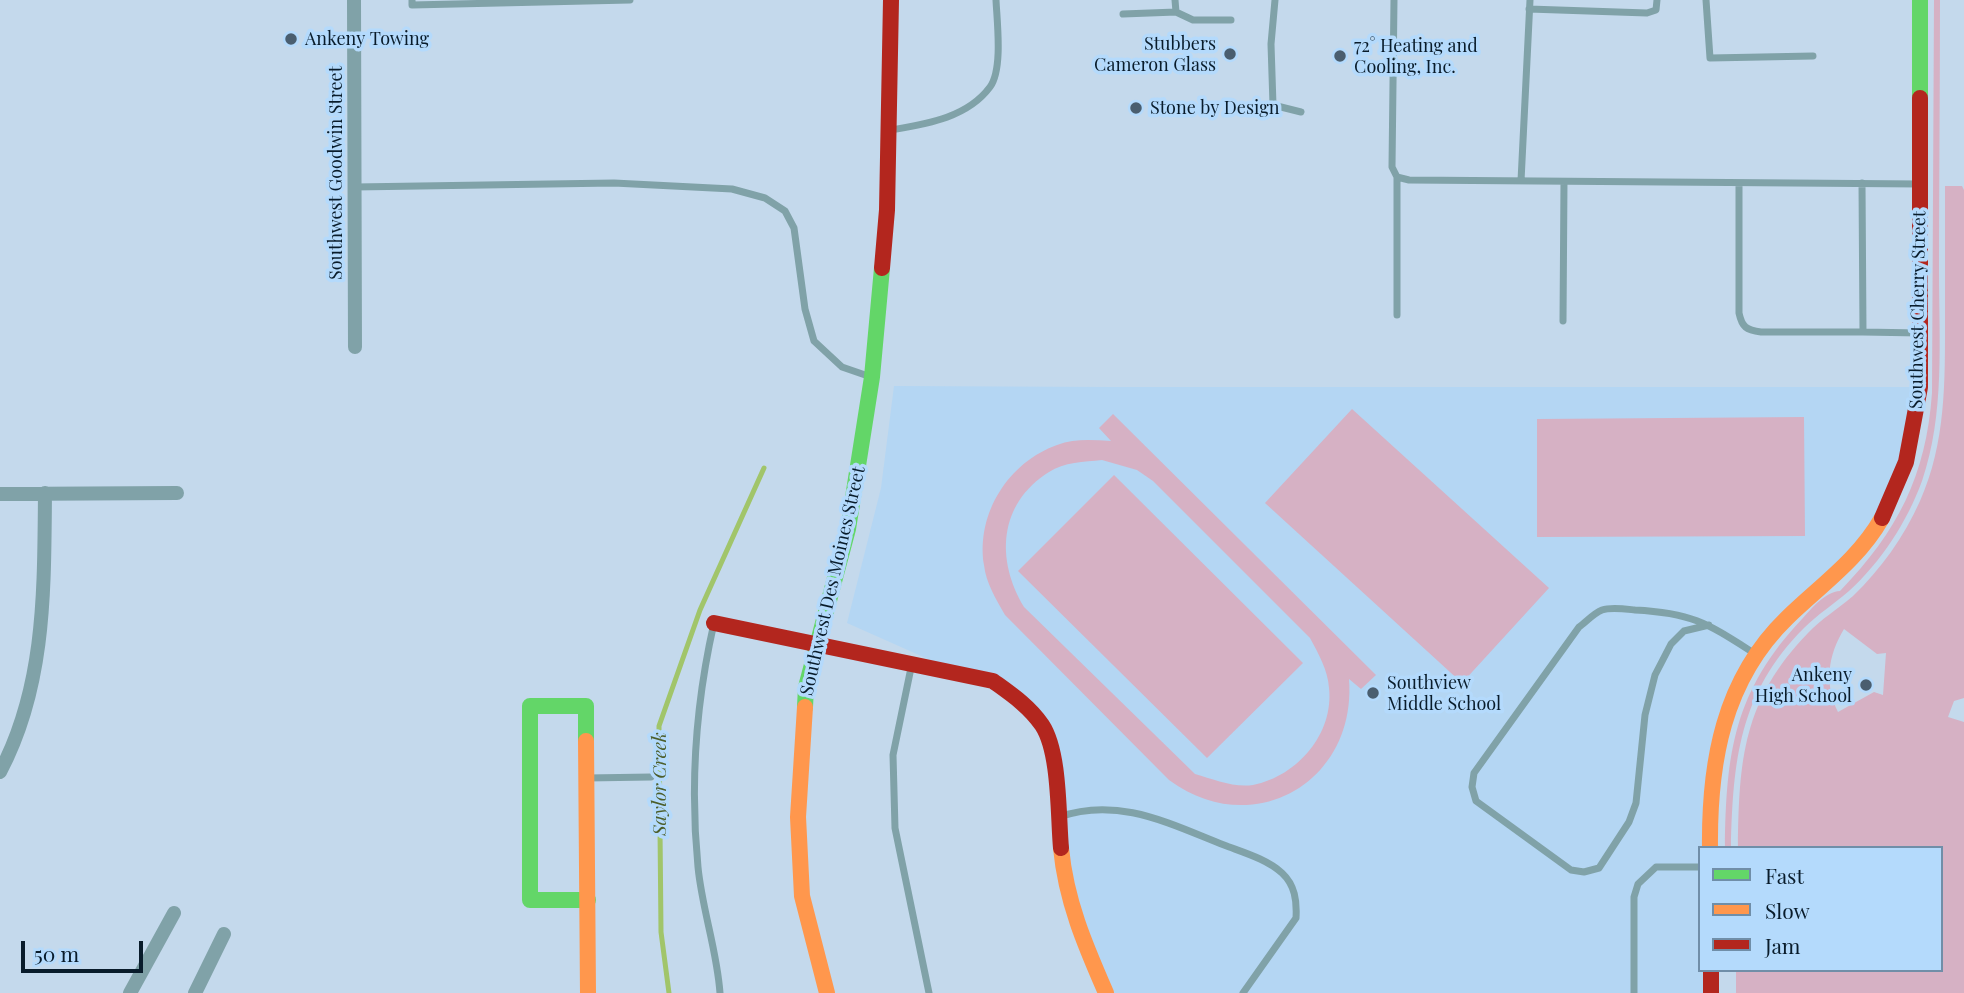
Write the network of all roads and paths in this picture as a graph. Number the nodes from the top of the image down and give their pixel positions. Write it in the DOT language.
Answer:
graph roads {
  1 [pos="354,0"];
  2 [pos="412,0"];
  3 [pos="630,0"];
  4 [pos="891,0"];
  5 [pos="996,0"];
  6 [pos="1175,0"];
  7 [pos="1275,0"];
  8 [pos="1394,0"];
  9 [pos="1530,0"];
  10 [pos="1572,0"];
  11 [pos="1657,0"];
  12 [pos="1706,0"];
  13 [pos="1920,0"];
  14 [pos="507,1"];
  15 [pos="1529,9"];
  16 [pos="1572,10"];
  17 [pos="1176,12"];
  18 [pos="1123,14"];
  19 [pos="1231,20"];
  20 [pos="1813,56"];
  21 [pos="1301,112"];
  22 [pos="887,131"];
  23 [pos="1397,177"];
  24 [pos="1521,181"];
  25 [pos="1564,182"];
  26 [pos="1740,183"];
  27 [pos="1862,183"];
  28 [pos="1920,184"];
  29 [pos="355,187"];
  30 [pos="1397,315"];
  31 [pos="1563,321"];
  32 [pos="1863,332"];
  33 [pos="1920,333"];
  34 [pos="355,347"];
  35 [pos="872,377"];
  36 [pos="177,493"];
  37 [pos="0,494"];
  38 [pos="44,494"];
  39 [pos="714,623"];
  40 [pos="1709,625"];
  41 [pos="817,643"];
  42 [pos="1757,655"];
  43 [pos="912,662"];
  44 [pos="0,772"];
  45 [pos="651,777"];
  46 [pos="587,778"];
  47 [pos="1058,817"];
  48 [pos="1710,846"];
  49 [pos="1698,867"];
  50 [pos="587,900"];
  51 [pos="174,913"];
  52 [pos="224,934"];
  53 [pos="1711,972"];
  54 [pos="131,993"];
  55 [pos="195,993"];
  56 [pos="588,993"];
  57 [pos="720,993"];
  58 [pos="827,993"];
  59 [pos="929,993"];
  60 [pos="1106,993"];
  61 [pos="1243,993"];
  62 [pos="1634,993"];
  63 [pos="1711,993"];
  1 -- 29 [label="street, Southwest Goodwin Street"];
  2 -- 14 [label="lane"];
  3 -- 14 [label="lane"];
  4 -- 22 [label="street, Southwest Des Moines Street"];
  5 -- 22 [label="lane"];
  6 -- 17 [label="lane"];
  7 -- 21 [label="lane"];
  8 -- 23 [label="lane"];
  9 -- 15 [label="lane"];
  10 -- 16 [label="lane"];
  11 -- 16 [label="lane"];
  12 -- 20 [label="lane"];
  13 -- 28 [label="street, Southwest Cherry Street"];
  15 -- 16 [label="lane"];
  15 -- 24 [label="lane"];
  17 -- 18 [label="lane"];
  17 -- 19 [label="lane"];
  22 -- 35 [label="street, Southwest Des Moines Street"];
  23 -- 24 [label="lane"];
  23 -- 30 [label="lane"];
  24 -- 25 [label="lane"];
  25 -- 26 [label="lane"];
  25 -- 31 [label="lane"];
  26 -- 27 [label="lane"];
  26 -- 32 [label="lane"];
  27 -- 28 [label="lane"];
  27 -- 32 [label="lane"];
  28 -- 33 [label="street, Southwest Cherry Street"];
  29 -- 34 [label="street, Southwest Goodwin Street"];
  29 -- 35 [label="lane"];
  32 -- 33 [label="lane"];
  33 -- 42 [label="street, Southwest Cherry Street"];
  35 -- 41 [label="street, Southwest Des Moines Street"];
  36 -- 38 [label="street"];
  37 -- 38 [label="street"];
  38 -- 44 [label="street"];
  39 -- 41 [label="street"];
  39 -- 57 [label="lane"];
  40 -- 40 [label="lane"];
  40 -- 42 [label="lane"];
  41 -- 43 [label="street"];
  41 -- 58 [label="street, Southwest Des Moines Street"];
  42 -- 48 [label="street, Southwest Cherry Street"];
  43 -- 47 [label="street"];
  43 -- 59 [label="lane"];
  45 -- 46 [label="lane"];
  46 -- 50 [label="street"];
  46 -- 50 [label="street"];
  47 -- 60 [label="street"];
  47 -- 61 [label="lane"];
  49 -- 62 [label="lane"];
  50 -- 56 [label="street"];
  51 -- 54 [label="street"];
  52 -- 55 [label="street"];
  53 -- 63 [label="street"];
}
